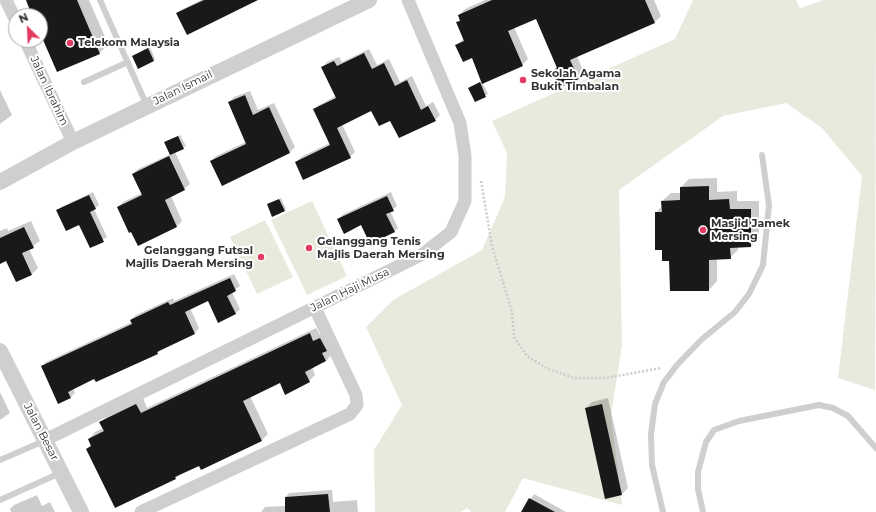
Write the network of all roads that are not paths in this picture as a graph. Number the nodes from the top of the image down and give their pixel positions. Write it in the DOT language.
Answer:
graph roads {
  1 [pos="100,0"];
  2 [pos="369,0"];
  3 [pos="408,0"];
  4 [pos="29,48"];
  5 [pos="128,62"];
  6 [pos="84,82"];
  7 [pos="147,106"];
  8 [pos="73,142"];
  9 [pos="762,155"];
  10 [pos="0,182"];
  11 [pos="315,308"];
  12 [pos="0,351"];
  13 [pos="45,440"];
  14 [pos="876,448"];
  15 [pos="0,460"];
  16 [pos="61,472"];
  17 [pos="0,500"];
  18 [pos="81,512"];
  19 [pos="141,512"];
  20 [pos="663,512"];
  21 [pos="703,512"];
  1 -- 5 [label="lane"];
  2 -- 7 [label="street, Jalan Ismail"];
  3 -- 11 [label="street, Jalan Haji Musa"];
  4 -- 8 [label="street, Jalan Ibrahim"];
  5 -- 6 [label="lane"];
  5 -- 7 [label="lane"];
  7 -- 8 [label="street, Jalan Ismail"];
  8 -- 10 [label="street, Jalan Ismail"];
  9 -- 20 [label="lane"];
  11 -- 13 [label="street, Jalan Haji Musa"];
  11 -- 19 [label="street"];
  12 -- 13 [label="street, Jalan Besar"];
  13 -- 15 [label="lane"];
  13 -- 16 [label="street, Jalan Besar"];
  14 -- 21 [label="lane"];
  16 -- 17 [label="lane"];
  16 -- 18 [label="street, Jalan Besar"];
}
